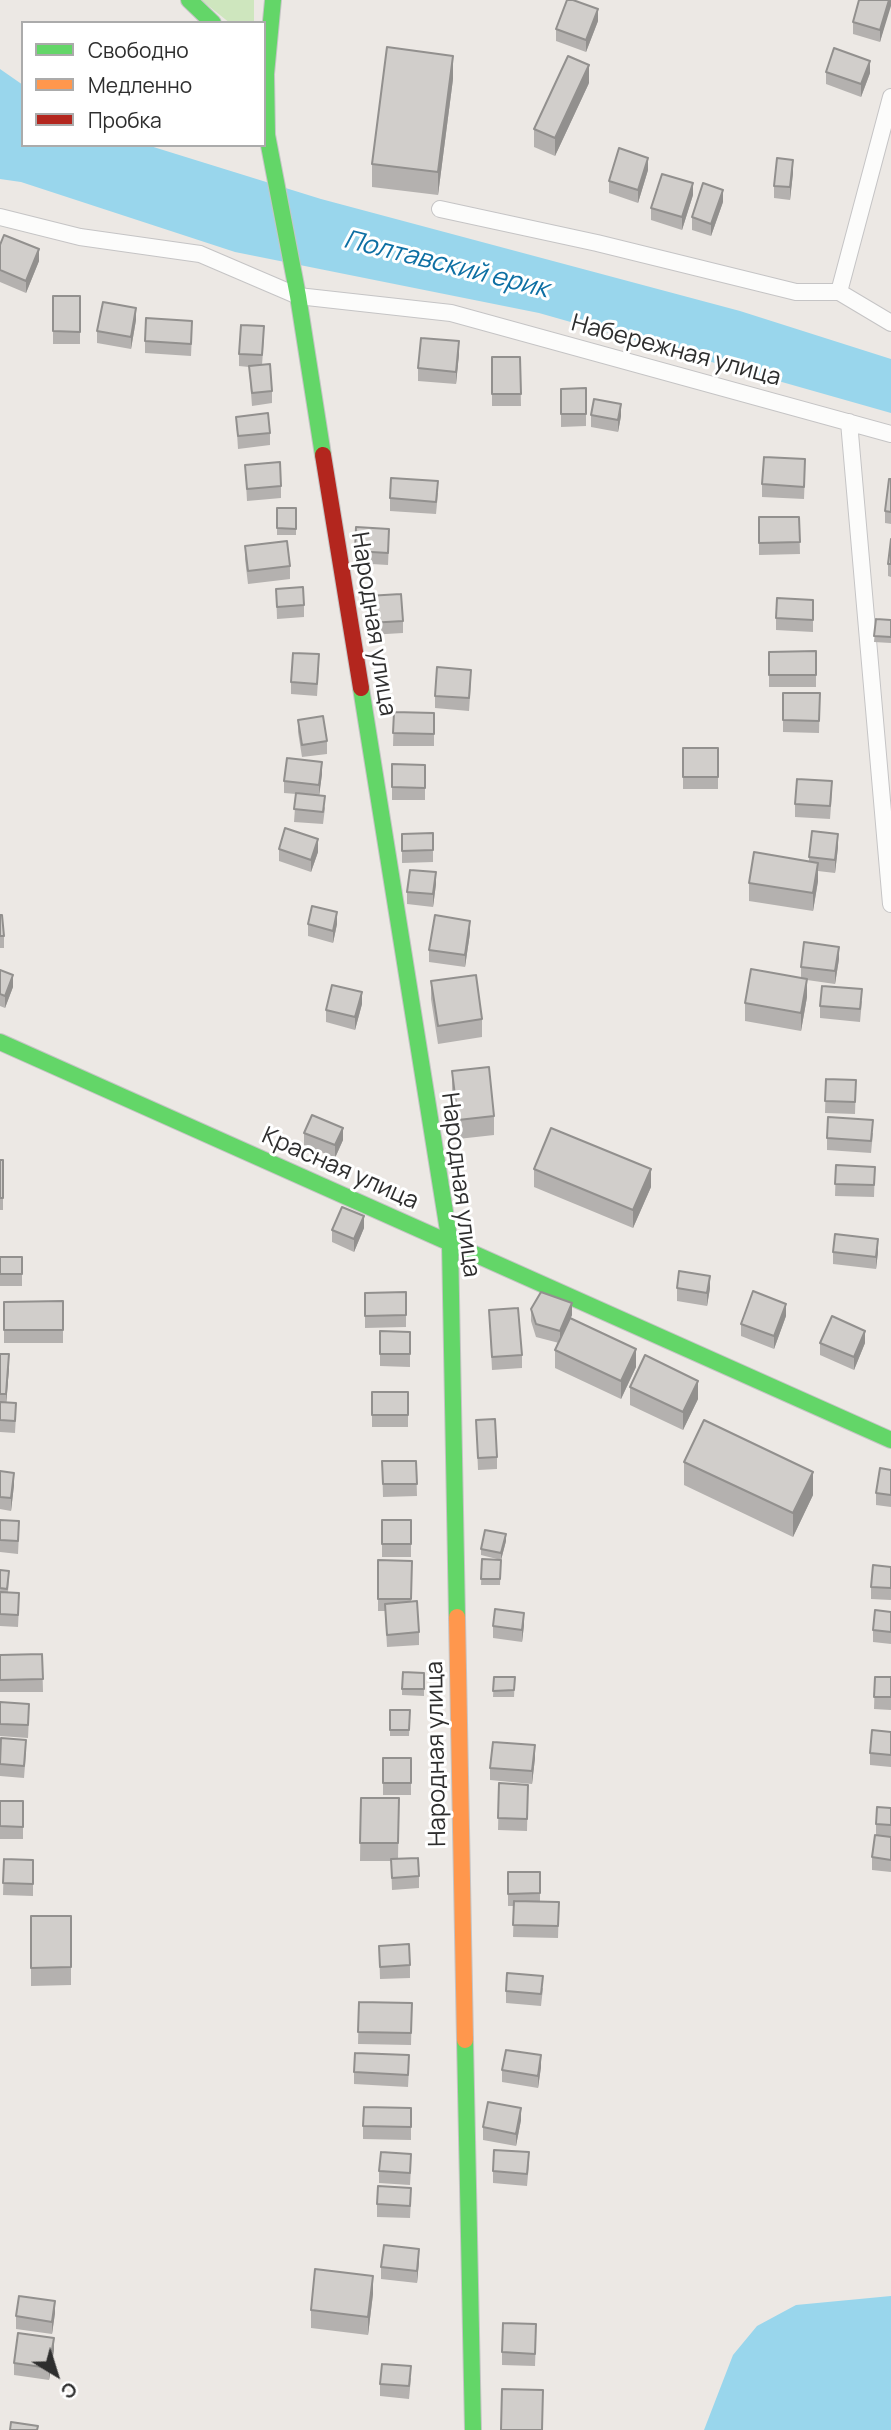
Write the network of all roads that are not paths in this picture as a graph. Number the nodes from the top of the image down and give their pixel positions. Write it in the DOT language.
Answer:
graph roads {
  1 [pos="189,0"];
  2 [pos="273,0"];
  3 [pos="211,21"];
  4 [pos="266,64"];
  5 [pos="891,97"];
  6 [pos="266,104"];
  7 [pos="440,209"];
  8 [pos="0,217"];
  9 [pos="839,292"];
  10 [pos="298,296"];
  11 [pos="891,323"];
  12 [pos="849,422"];
  13 [pos="891,434"];
  14 [pos="891,904"];
  15 [pos="0,1042"];
  16 [pos="450,1243"];
  17 [pos="891,1440"];
  18 [pos="473,2430"];
  1 -- 3 [label="main road"];
  2 -- 4 [label="main road, Народная улица"];
  5 -- 9 [label="street"];
  6 -- 10 [label="main road, Народная улица"];
  7 -- 9 [label="street"];
  8 -- 10 [label="street, Набережная улица"];
  9 -- 11 [label="street"];
  10 -- 12 [label="street, Набережная улица"];
  10 -- 16 [label="main road, Народная улица"];
  12 -- 13 [label="street, Набережная улица"];
  12 -- 14 [label="street"];
  15 -- 16 [label="main road, Красная улица"];
  16 -- 17 [label="main road, Красная улица"];
  16 -- 18 [label="main road, Народная улица"];
}
